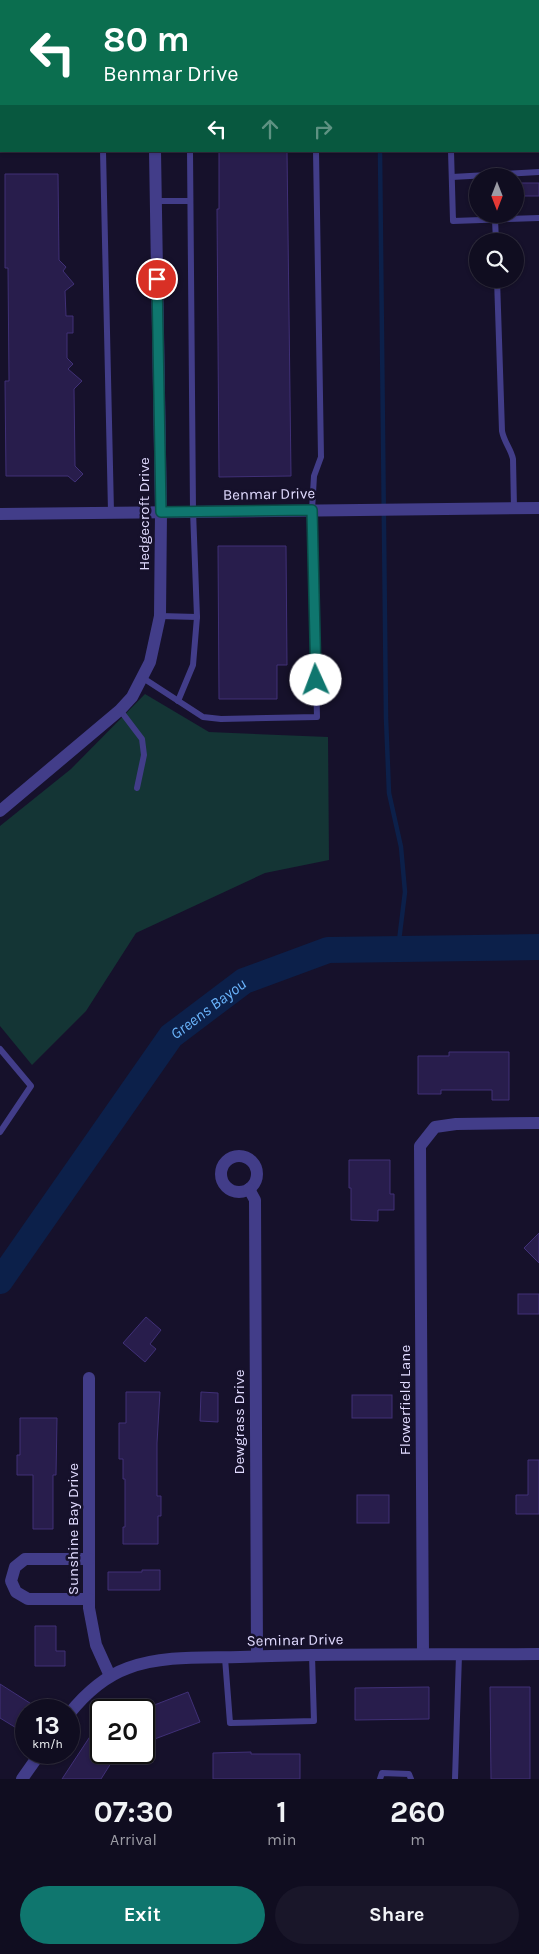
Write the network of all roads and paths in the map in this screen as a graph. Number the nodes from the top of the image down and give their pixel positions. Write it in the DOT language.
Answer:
graph roads {
  1 [pos="103,152"];
  2 [pos="155,152"];
  3 [pos="190,152"];
  4 [pos="316,152"];
  5 [pos="452,152"];
  6 [pos="539,172"];
  7 [pos="452,177"];
  8 [pos="156,201"];
  9 [pos="190,201"];
  10 [pos="539,218"];
  11 [pos="524,219"];
  12 [pos="469,221"];
  13 [pos="497,288"];
  14 [pos="514,508"];
  15 [pos="539,508"];
  16 [pos="312,510"];
  17 [pos="111,512"];
  18 [pos="161,512"];
  19 [pos="193,512"];
  20 [pos="0,514"];
  21 [pos="160,616"];
  22 [pos="197,617"];
  23 [pos="143,678"];
  24 [pos="178,701"];
  25 [pos="120,710"];
  26 [pos="137,788"];
  27 [pos="0,812"];
  28 [pos="0,1049"];
  29 [pos="539,1123"];
  30 [pos="0,1132"];
  31 [pos="249,1189"];
  32 [pos="89,1378"];
  33 [pos="90,1559"];
  34 [pos="89,1600"];
  35 [pos="423,1654"];
  36 [pos="539,1654"];
  37 [pos="459,1655"];
  38 [pos="257,1656"];
  39 [pos="312,1656"];
  40 [pos="225,1658"];
  41 [pos="110,1676"];
  42 [pos="80,1701"];
  43 [pos="33,1764"];
  44 [pos="22,1779"];
  45 [pos="380,1779"];
  46 [pos="411,1779"];
  47 [pos="455,1779"];
  1 -- 17 [label="lane"];
  2 -- 8 [label="street, Hedgecroft Drive"];
  3 -- 9 [label="lane"];
  4 -- 16 [label="lane"];
  5 -- 7 [label="lane"];
  6 -- 7 [label="lane"];
  7 -- 12 [label="lane"];
  8 -- 9 [label="lane"];
  8 -- 18 [label="street, Hedgecroft Drive"];
  9 -- 19 [label="lane"];
  10 -- 11 [label="lane"];
  13 -- 14 [label="lane"];
  14 -- 15 [label="street, Benmar Drive"];
  14 -- 16 [label="street, Benmar Drive"];
  16 -- 19 [label="street, Benmar Drive"];
  16 -- 24 [label="lane"];
  17 -- 18 [label="street, Benmar Drive"];
  17 -- 20 [label="street, Benmar Drive"];
  18 -- 19 [label="street, Benmar Drive"];
  18 -- 21 [label="street, Hedgecroft Drive"];
  19 -- 22 [label="lane"];
  21 -- 22 [label="lane"];
  21 -- 23 [label="street, Hedgecroft Drive"];
  22 -- 24 [label="lane"];
  23 -- 24 [label="lane"];
  23 -- 25 [label="street, Hedgecroft Drive"];
  25 -- 26 [label="lane"];
  25 -- 27 [label="street, Hedgecroft Drive"];
  28 -- 30 [label="lane"];
  29 -- 35 [label="street, Flowerfield Lane"];
  31 -- 38 [label="street, Dewgrass Drive"];
  32 -- 33 [label="street, Sunshine Bay Drive"];
  33 -- 34 [label="street, Sunshine Bay Drive"];
  33 -- 34 [label="street"];
  34 -- 41 [label="street, Sunshine Bay Drive"];
  35 -- 37 [label="street, Seminar Drive"];
  35 -- 39 [label="street, Seminar Drive"];
  36 -- 37 [label="street, Seminar Drive"];
  37 -- 47 [label="lane"];
  38 -- 39 [label="street, Seminar Drive"];
  38 -- 40 [label="street, Seminar Drive"];
  39 -- 40 [label="lane"];
  40 -- 41 [label="street, Seminar Drive"];
  41 -- 42 [label="street, Seminar Drive"];
  43 -- 44 [label="street"];
  45 -- 46 [label="lane"];
}
